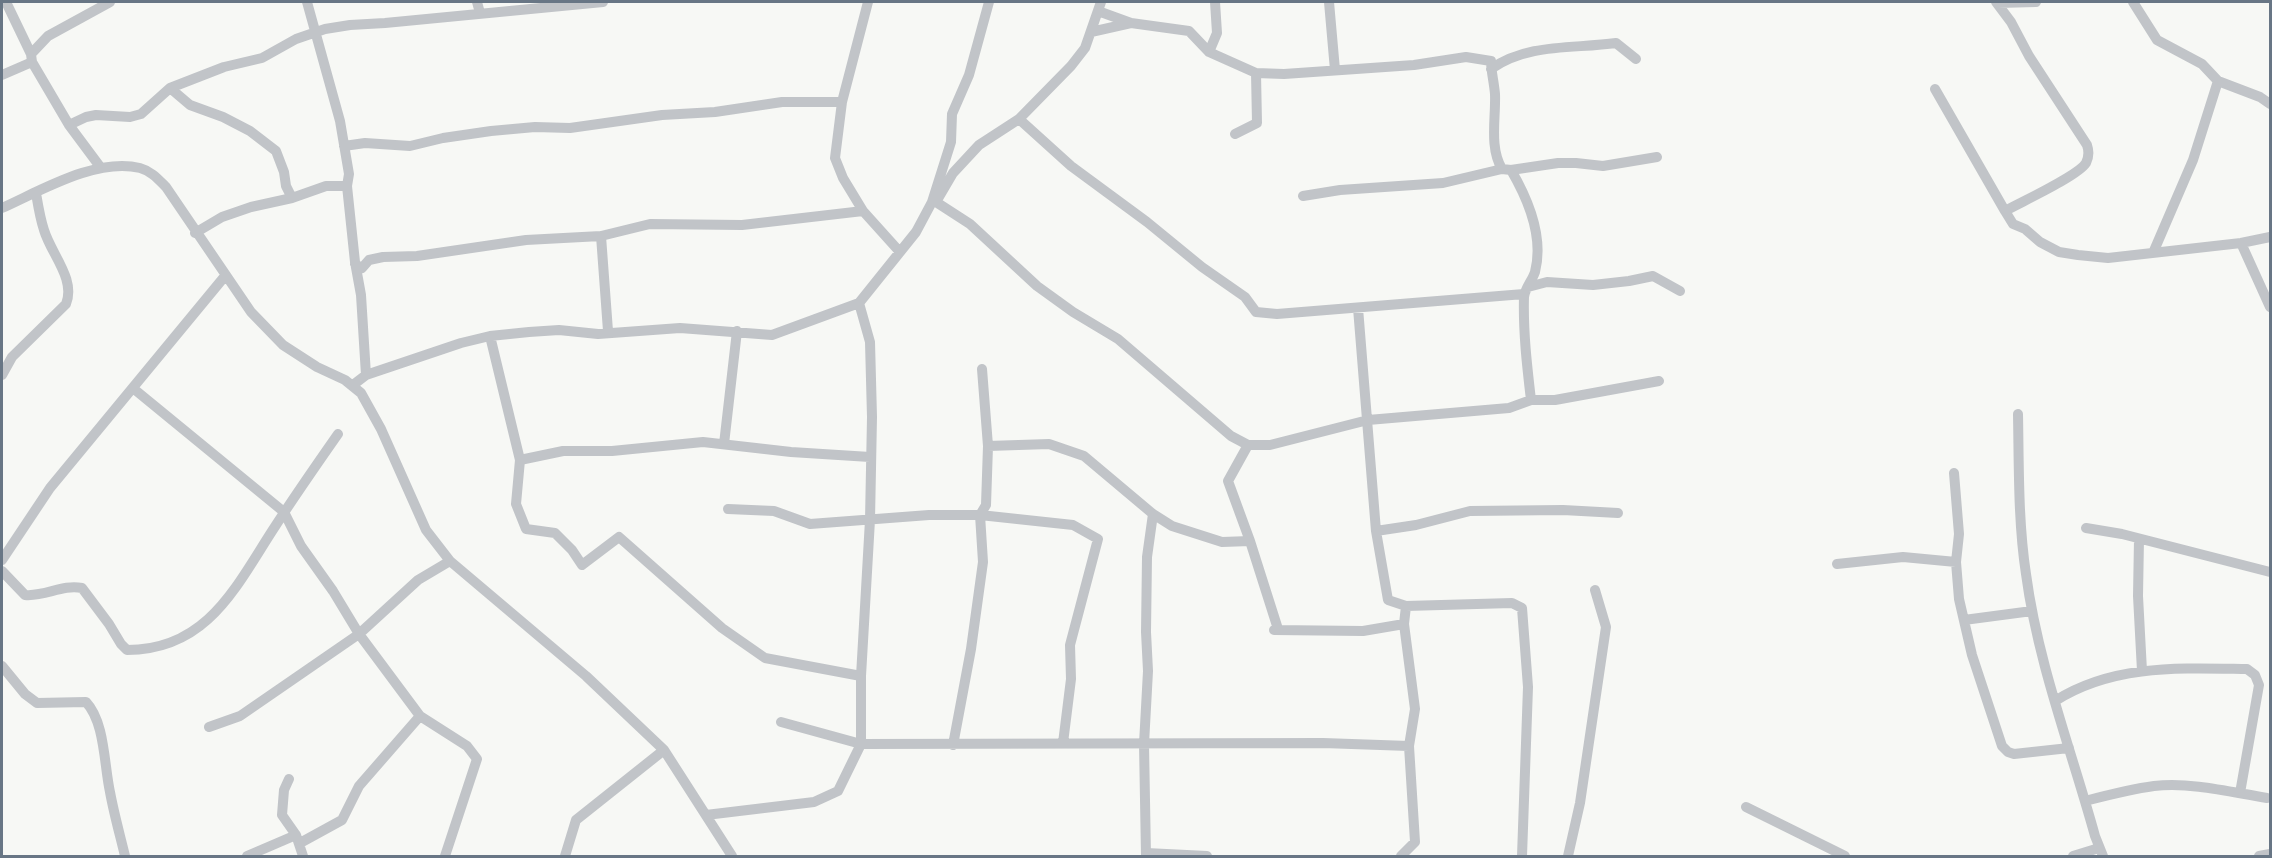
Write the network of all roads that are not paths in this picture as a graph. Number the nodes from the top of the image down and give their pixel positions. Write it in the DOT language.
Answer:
graph roads {
  1 [pos="6,2"];
  2 [pos="110,2"];
  3 [pos="307,2"];
  4 [pos="477,2"];
  5 [pos="603,2"];
  6 [pos="868,2"];
  7 [pos="988,2"];
  8 [pos="1215,2"];
  9 [pos="1329,2"];
  10 [pos="1997,2"];
  11 [pos="2036,2"];
  12 [pos="2133,2"];
  13 [pos="588,3"];
  14 [pos="1100,6"];
  15 [pos="480,13"];
  16 [pos="1131,22"];
  17 [pos="316,32"];
  18 [pos="1091,32"];
  19 [pos="1209,52"];
  20 [pos="32,58"];
  21 [pos="1636,59"];
  22 [pos="1491,69"];
  23 [pos="1335,70"];
  24 [pos="1256,73"];
  25 [pos="2,75"];
  26 [pos="2217,81"];
  27 [pos="170,88"];
  28 [pos="1935,89"];
  29 [pos="842,102"];
  30 [pos="2271,104"];
  31 [pos="1019,119"];
  32 [pos="69,125"];
  33 [pos="1235,134"];
  34 [pos="344,146"];
  35 [pos="1657,157"];
  36 [pos="101,168"];
  37 [pos="1506,169"];
  38 [pos="347,186"];
  39 [pos="36,193"];
  40 [pos="1303,196"];
  41 [pos="292,198"];
  42 [pos="934,202"];
  43 [pos="2,208"];
  44 [pos="863,211"];
  45 [pos="2005,211"];
  46 [pos="195,233"];
  47 [pos="601,236"];
  48 [pos="2271,237"];
  49 [pos="2241,243"];
  50 [pos="899,252"];
  51 [pos="2153,253"];
  52 [pos="355,264"];
  53 [pos="1534,273"];
  54 [pos="225,276"];
  55 [pos="1546,282"];
  56 [pos="1526,290"];
  57 [pos="1680,291"];
  58 [pos="859,303"];
  59 [pos="2271,307"];
  60 [pos="1358,308"];
  61 [pos="608,331"];
  62 [pos="738,331"];
  63 [pos="490,336"];
  64 [pos="982,369"];
  65 [pos="2,373"];
  66 [pos="366,375"];
  67 [pos="1659,381"];
  68 [pos="353,385"];
  69 [pos="134,389"];
  70 [pos="1531,400"];
  71 [pos="2018,414"];
  72 [pos="1368,420"];
  73 [pos="338,434"];
  74 [pos="724,444"];
  75 [pos="1248,445"];
  76 [pos="988,446"];
  77 [pos="870,456"];
  78 [pos="519,460"];
  79 [pos="1954,473"];
  80 [pos="728,509"];
  81 [pos="284,512"];
  82 [pos="1618,513"];
  83 [pos="1153,514"];
  84 [pos="981,515"];
  85 [pos="870,520"];
  86 [pos="2086,528"];
  87 [pos="1376,531"];
  88 [pos="2139,539"];
  89 [pos="1250,541"];
  90 [pos="2,560"];
  91 [pos="450,561"];
  92 [pos="1956,562"];
  93 [pos="1837,564"];
  94 [pos="2,571"];
  95 [pos="2271,572"];
  96 [pos="1595,590"];
  97 [pos="1406,606"];
  98 [pos="2032,610"];
  99 [pos="1964,620"];
  100 [pos="1404,624"];
  101 [pos="359,634"];
  102 [pos="2,666"];
  103 [pos="2142,671"];
  104 [pos="861,676"];
  105 [pos="2055,701"];
  106 [pos="420,716"];
  107 [pos="781,722"];
  108 [pos="209,727"];
  109 [pos="1063,743"];
  110 [pos="861,744"];
  111 [pos="1144,744"];
  112 [pos="953,745"];
  113 [pos="1409,746"];
  114 [pos="2069,747"];
  115 [pos="664,750"];
  116 [pos="289,779"];
  117 [pos="2240,793"];
  118 [pos="2266,798"];
  119 [pos="2085,801"];
  120 [pos="1746,807"];
  121 [pos="706,815"];
  122 [pos="298,839"];
  123 [pos="2101,852"];
  124 [pos="2271,854"];
  125 [pos="1146,855"];
  126 [pos="125,856"];
  127 [pos="247,856"];
  128 [pos="303,856"];
  129 [pos="445,856"];
  130 [pos="565,856"];
  131 [pos="732,856"];
  132 [pos="1207,856"];
  133 [pos="1401,856"];
  134 [pos="1522,856"];
  135 [pos="1568,856"];
  136 [pos="1845,856"];
  137 [pos="2073,856"];
  138 [pos="2259,856"];
  1 -- 20 [label="street"];
  2 -- 20 [label="street"];
  3 -- 17 [label="street"];
  4 -- 15 [label="street"];
  5 -- 13 [label="street"];
  6 -- 29 [label="street"];
  7 -- 42 [label="street"];
  8 -- 19 [label="street"];
  9 -- 23 [label="street"];
  10 -- 11 [label="street"];
  10 -- 45 [label="street"];
  12 -- 26 [label="street"];
  13 -- 15 [label="street"];
  14 -- 16 [label="street"];
  14 -- 18 [label="street"];
  15 -- 17 [label="street"];
  16 -- 18 [label="street"];
  16 -- 19 [label="street"];
  17 -- 27 [label="street"];
  17 -- 34 [label="street"];
  18 -- 31 [label="street"];
  19 -- 24 [label="street"];
  20 -- 25 [label="street"];
  20 -- 32 [label="street"];
  21 -- 22 [label="street"];
  22 -- 23 [label="street"];
  22 -- 37 [label="street"];
  23 -- 24 [label="street"];
  24 -- 33 [label="street"];
  26 -- 30 [label="street"];
  26 -- 51 [label="street"];
  27 -- 32 [label="street"];
  27 -- 41 [label="street"];
  28 -- 45 [label="street"];
  29 -- 34 [label="street"];
  29 -- 44 [label="street"];
  31 -- 42 [label="street"];
  31 -- 60 [label="street"];
  32 -- 36 [label="street"];
  34 -- 38 [label="street"];
  35 -- 37 [label="street"];
  36 -- 39 [label="street"];
  36 -- 46 [label="street"];
  37 -- 40 [label="street"];
  37 -- 53 [label="street"];
  38 -- 41 [label="street"];
  38 -- 52 [label="street"];
  39 -- 43 [label="street"];
  39 -- 65 [label="street"];
  41 -- 46 [label="street"];
  42 -- 50 [label="street"];
  42 -- 75 [label="street"];
  44 -- 47 [label="street"];
  44 -- 50 [label="street"];
  45 -- 51 [label="street"];
  46 -- 54 [label="street"];
  47 -- 52 [label="street"];
  47 -- 61 [label="street"];
  48 -- 49 [label="street"];
  49 -- 51 [label="street"];
  49 -- 59 [label="street"];
  50 -- 58 [label="street"];
  52 -- 66 [label="street"];
  53 -- 55 [label="street"];
  53 -- 56 [label="street"];
  54 -- 68 [label="street"];
  54 -- 69 [label="street"];
  55 -- 56 [label="street"];
  55 -- 57 [label="street"];
  56 -- 60 [label="street"];
  56 -- 70 [label="street"];
  58 -- 62 [label="street"];
  58 -- 77 [label="street"];
  60 -- 72 [label="street"];
  61 -- 62 [label="street"];
  61 -- 63 [label="street"];
  62 -- 74 [label="street"];
  63 -- 66 [label="street"];
  63 -- 78 [label="street"];
  64 -- 76 [label="street"];
  66 -- 68 [label="street"];
  67 -- 70 [label="street"];
  68 -- 91 [label="street"];
  69 -- 81 [label="street"];
  69 -- 90 [label="street"];
  70 -- 72 [label="street"];
  71 -- 98 [label="street"];
  72 -- 75 [label="street"];
  72 -- 87 [label="street"];
  73 -- 81 [label="street"];
  74 -- 77 [label="street"];
  74 -- 78 [label="street"];
  75 -- 89 [label="street"];
  76 -- 83 [label="street"];
  76 -- 84 [label="street"];
  77 -- 85 [label="street"];
  78 -- 104 [label="street"];
  79 -- 92 [label="street"];
  80 -- 85 [label="street"];
  81 -- 94 [label="street"];
  81 -- 101 [label="street"];
  82 -- 87 [label="street"];
  83 -- 89 [label="street"];
  83 -- 111 [label="street"];
  84 -- 85 [label="street"];
  84 -- 109 [label="street"];
  84 -- 112 [label="street"];
  85 -- 104 [label="street"];
  86 -- 88 [label="street"];
  87 -- 97 [label="street"];
  88 -- 95 [label="street"];
  88 -- 103 [label="street"];
  89 -- 100 [label="street"];
  91 -- 101 [label="street"];
  91 -- 115 [label="street"];
  92 -- 93 [label="street"];
  92 -- 99 [label="street"];
  96 -- 135 [label="street"];
  97 -- 100 [label="street"];
  97 -- 134 [label="street"];
  98 -- 99 [label="street"];
  98 -- 105 [label="street"];
  99 -- 114 [label="street"];
  100 -- 113 [label="street"];
  101 -- 106 [label="street"];
  101 -- 108 [label="street"];
  102 -- 126 [label="street"];
  103 -- 105 [label="street"];
  103 -- 117 [label="street"];
  104 -- 110 [label="street"];
  105 -- 114 [label="street"];
  106 -- 122 [label="street"];
  106 -- 129 [label="street"];
  107 -- 110 [label="street"];
  109 -- 111 [label="street"];
  109 -- 112 [label="street"];
  110 -- 112 [label="street"];
  110 -- 121 [label="street"];
  111 -- 113 [label="street"];
  111 -- 125 [label="street"];
  113 -- 133 [label="street"];
  114 -- 119 [label="street"];
  115 -- 121 [label="street"];
  115 -- 130 [label="street"];
  116 -- 122 [label="street"];
  117 -- 118 [label="street"];
  117 -- 119 [label="street"];
  119 -- 123 [label="street"];
  120 -- 136 [label="street"];
  121 -- 131 [label="street"];
  122 -- 127 [label="street"];
  122 -- 128 [label="street"];
  123 -- 137 [label="street"];
  124 -- 138 [label="street"];
  125 -- 132 [label="street"];
}
